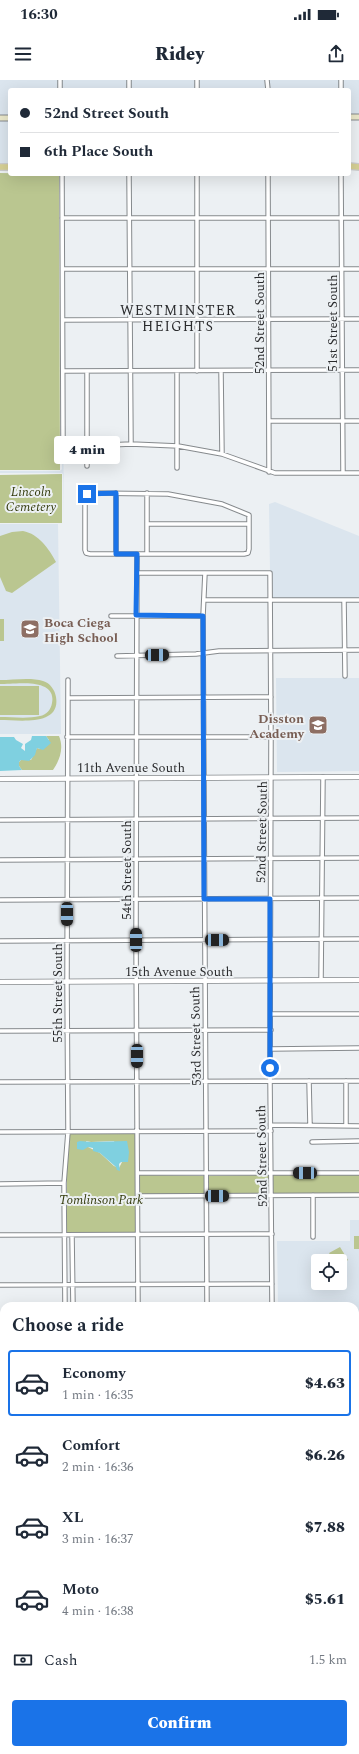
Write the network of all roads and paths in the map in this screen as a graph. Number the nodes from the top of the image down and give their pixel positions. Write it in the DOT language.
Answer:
graph roads {
  1 [pos="62,176"];
  2 [pos="130,176"];
  3 [pos="197,176"];
  4 [pos="268,176"];
  5 [pos="341,176"];
  6 [pos="130,217"];
  7 [pos="62,218"];
  8 [pos="197,218"];
  9 [pos="268,218"];
  10 [pos="342,218"];
  11 [pos="359,218"];
  12 [pos="197,268"];
  13 [pos="268,268"];
  14 [pos="342,268"];
  15 [pos="359,268"];
  16 [pos="63,269"];
  17 [pos="130,269"];
  18 [pos="269,319"];
  19 [pos="342,319"];
  20 [pos="359,319"];
  21 [pos="63,320"];
  22 [pos="130,320"];
  23 [pos="197,320"];
  24 [pos="342,370"];
  25 [pos="359,370"];
  26 [pos="64,371"];
  27 [pos="87,371"];
  28 [pos="131,371"];
  29 [pos="177,371"];
  30 [pos="197,371"];
  31 [pos="221,371"];
  32 [pos="269,371"];
  33 [pos="342,420"];
  34 [pos="270,421"];
  35 [pos="359,421"];
  36 [pos="63,441"];
  37 [pos="131,444"];
  38 [pos="87,446"];
  39 [pos="178,446"];
  40 [pos="222,454"];
  41 [pos="87,466"];
  42 [pos="177,468"];
  43 [pos="269,472"];
  44 [pos="343,473"];
  45 [pos="359,473"];
  46 [pos="116,493"];
  47 [pos="147,493"];
  48 [pos="147,524"];
  49 [pos="249,524"];
  50 [pos="116,554"];
  51 [pos="137,554"];
  52 [pos="147,554"];
  53 [pos="137,573"];
  54 [pos="205,573"];
  55 [pos="204,600"];
  56 [pos="271,600"];
  57 [pos="344,600"];
  58 [pos="359,600"];
  59 [pos="136,615"];
  60 [pos="111,616"];
  61 [pos="203,616"];
  62 [pos="271,650"];
  63 [pos="344,650"];
  64 [pos="359,650"];
  65 [pos="204,654"];
  66 [pos="117,656"];
  67 [pos="137,656"];
  68 [pos="345,676"];
  69 [pos="68,680"];
  70 [pos="203,697"];
  71 [pos="271,697"];
  72 [pos="68,698"];
  73 [pos="137,698"];
  74 [pos="68,737"];
  75 [pos="271,737"];
  76 [pos="136,738"];
  77 [pos="204,738"];
  78 [pos="271,777"];
  79 [pos="323,777"];
  80 [pos="359,777"];
  81 [pos="68,778"];
  82 [pos="203,778"];
  83 [pos="0,779"];
  84 [pos="136,779"];
  85 [pos="322,818"];
  86 [pos="359,818"];
  87 [pos="67,819"];
  88 [pos="137,819"];
  89 [pos="204,819"];
  90 [pos="271,819"];
  91 [pos="0,820"];
  92 [pos="359,858"];
  93 [pos="136,859"];
  94 [pos="270,859"];
  95 [pos="322,859"];
  96 [pos="0,860"];
  97 [pos="67,860"];
  98 [pos="204,860"];
  99 [pos="359,898"];
  100 [pos="204,899"];
  101 [pos="270,899"];
  102 [pos="322,899"];
  103 [pos="0,900"];
  104 [pos="67,900"];
  105 [pos="136,900"];
  106 [pos="322,939"];
  107 [pos="359,939"];
  108 [pos="136,940"];
  109 [pos="204,940"];
  110 [pos="270,940"];
  111 [pos="0,941"];
  112 [pos="67,941"];
  113 [pos="321,980"];
  114 [pos="359,980"];
  115 [pos="270,981"];
  116 [pos="0,982"];
  117 [pos="67,982"];
  118 [pos="136,982"];
  119 [pos="204,982"];
  120 [pos="271,1014"];
  121 [pos="359,1014"];
  122 [pos="68,1030"];
  123 [pos="137,1030"];
  124 [pos="204,1030"];
  125 [pos="271,1030"];
  126 [pos="0,1031"];
  127 [pos="359,1048"];
  128 [pos="270,1049"];
  129 [pos="68,1081"];
  130 [pos="137,1081"];
  131 [pos="270,1081"];
  132 [pos="309,1081"];
  133 [pos="346,1081"];
  134 [pos="359,1081"];
  135 [pos="0,1082"];
  136 [pos="206,1082"];
  137 [pos="271,1125"];
  138 [pos="310,1125"];
  139 [pos="346,1126"];
  140 [pos="359,1126"];
  141 [pos="206,1131"];
  142 [pos="271,1131"];
  143 [pos="0,1132"];
  144 [pos="68,1132"];
  145 [pos="137,1132"];
  146 [pos="359,1141"];
  147 [pos="312,1142"];
  148 [pos="206,1173"];
  149 [pos="271,1173"];
  150 [pos="359,1173"];
  151 [pos="138,1174"];
  152 [pos="64,1183"];
  153 [pos="0,1184"];
  154 [pos="272,1195"];
  155 [pos="313,1195"];
  156 [pos="359,1195"];
  157 [pos="138,1196"];
  158 [pos="206,1196"];
  159 [pos="66,1234"];
  160 [pos="138,1234"];
  161 [pos="205,1234"];
  162 [pos="272,1234"];
  163 [pos="0,1235"];
  164 [pos="72,1235"];
  165 [pos="313,1237"];
  166 [pos="272,1284"];
  167 [pos="0,1285"];
  168 [pos="65,1285"];
  169 [pos="72,1285"];
  170 [pos="138,1285"];
  171 [pos="207,1285"];
  172 [pos="65,1302"];
  173 [pos="73,1302"];
  174 [pos="138,1302"];
  175 [pos="207,1302"];
  176 [pos="272,1302"];
  177 [pos="0,1552"];
  178 [pos="0,1593"];
  179 [pos="0,1661"];
  1 -- 7 [label="street"];
  2 -- 6 [label="street"];
  3 -- 8 [label="street"];
  4 -- 9 [label="street, 52nd Street South"];
  5 -- 10 [label="street, 51st Street South"];
  6 -- 7 [label="street"];
  6 -- 8 [label="street"];
  6 -- 17 [label="street"];
  7 -- 16 [label="street"];
  8 -- 9 [label="street"];
  8 -- 12 [label="street"];
  9 -- 10 [label="street"];
  9 -- 13 [label="street, 52nd Street South"];
  10 -- 11 [label="street"];
  10 -- 14 [label="street, 51st Street South"];
  12 -- 13 [label="street"];
  12 -- 17 [label="street"];
  12 -- 23 [label="street"];
  13 -- 14 [label="street"];
  13 -- 18 [label="street, 52nd Street South"];
  14 -- 15 [label="street"];
  14 -- 19 [label="street, 51st Street South"];
  16 -- 17 [label="street"];
  16 -- 21 [label="street"];
  17 -- 22 [label="street"];
  18 -- 19 [label="street"];
  18 -- 23 [label="street"];
  18 -- 32 [label="street, 52nd Street South"];
  19 -- 20 [label="street"];
  19 -- 24 [label="street, 51st Street South"];
  21 -- 22 [label="street"];
  21 -- 26 [label="street"];
  22 -- 23 [label="street"];
  22 -- 28 [label="street"];
  23 -- 30 [label="street"];
  24 -- 25 [label="street"];
  24 -- 32 [label="street"];
  24 -- 33 [label="street, 51st Street South"];
  26 -- 27 [label="street"];
  26 -- 36 [label="street"];
  27 -- 28 [label="street"];
  27 -- 38 [label="street"];
  28 -- 29 [label="street"];
  28 -- 37 [label="street"];
  29 -- 30 [label="street"];
  29 -- 39 [label="street"];
  30 -- 31 [label="street"];
  31 -- 32 [label="street"];
  31 -- 40 [label="street"];
  32 -- 34 [label="street, 52nd Street South"];
  33 -- 34 [label="street"];
  33 -- 35 [label="street"];
  33 -- 44 [label="street, 51st Street South"];
  34 -- 43 [label="street, 52nd Street South"];
  37 -- 38 [label="street"];
  37 -- 39 [label="street"];
  38 -- 41 [label="street"];
  39 -- 40 [label="street"];
  39 -- 42 [label="street"];
  40 -- 43 [label="street"];
  43 -- 44 [label="street"];
  44 -- 45 [label="street"];
  46 -- 47 [label="street"];
  46 -- 50 [label="street"];
  46 -- 50 [label="street"];
  47 -- 48 [label="street"];
  47 -- 49 [label="street"];
  48 -- 49 [label="street"];
  48 -- 52 [label="street"];
  49 -- 52 [label="street"];
  50 -- 51 [label="street"];
  51 -- 52 [label="street"];
  51 -- 53 [label="street, 54th Street South"];
  53 -- 54 [label="street"];
  53 -- 59 [label="street, 54th Street South"];
  54 -- 55 [label="street, 53rd Street South"];
  54 -- 56 [label="street, 52nd Street South"];
  55 -- 56 [label="street"];
  55 -- 61 [label="street, 53rd Street South"];
  56 -- 57 [label="street"];
  56 -- 62 [label="street, 52nd Street South"];
  57 -- 58 [label="street"];
  57 -- 63 [label="street"];
  59 -- 60 [label="street"];
  59 -- 61 [label="street"];
  59 -- 67 [label="street, 54th Street South"];
  61 -- 65 [label="street, 53rd Street South"];
  62 -- 63 [label="street"];
  62 -- 65 [label="street"];
  62 -- 71 [label="street, 52nd Street South"];
  63 -- 64 [label="street"];
  63 -- 68 [label="street"];
  65 -- 67 [label="street"];
  65 -- 70 [label="street, 53rd Street South"];
  66 -- 67 [label="street"];
  67 -- 73 [label="street, 54th Street South"];
  69 -- 72 [label="street, 55th Street South"];
  70 -- 71 [label="street"];
  70 -- 73 [label="street"];
  70 -- 77 [label="street, 53rd Street South"];
  71 -- 75 [label="street, 52nd Street South"];
  72 -- 73 [label="street"];
  72 -- 74 [label="street, 55th Street South"];
  73 -- 76 [label="street, 54th Street South"];
  74 -- 76 [label="street"];
  74 -- 81 [label="street, 55th Street South"];
  75 -- 77 [label="street"];
  75 -- 78 [label="street, 52nd Street South"];
  76 -- 77 [label="street"];
  76 -- 84 [label="street, 54th Street South"];
  77 -- 82 [label="street, 53rd Street South"];
  78 -- 79 [label="street, 11th Avenue South"];
  78 -- 82 [label="street, 11th Avenue South"];
  78 -- 90 [label="street, 52nd Street South"];
  79 -- 80 [label="street, 11th Avenue South"];
  79 -- 85 [label="street"];
  81 -- 83 [label="street, 11th Avenue South"];
  81 -- 84 [label="street, 11th Avenue South"];
  81 -- 87 [label="street, 55th Street South"];
  82 -- 84 [label="street, 11th Avenue South"];
  82 -- 89 [label="street, 53rd Street South"];
  84 -- 88 [label="street, 54th Street South"];
  85 -- 86 [label="street"];
  85 -- 90 [label="street"];
  85 -- 95 [label="street"];
  87 -- 88 [label="street"];
  87 -- 91 [label="street"];
  87 -- 97 [label="street, 55th Street South"];
  88 -- 89 [label="street"];
  88 -- 93 [label="street, 54th Street South"];
  89 -- 90 [label="street"];
  89 -- 98 [label="street, 53rd Street South"];
  90 -- 94 [label="street, 52nd Street South"];
  92 -- 95 [label="street"];
  93 -- 97 [label="street"];
  93 -- 98 [label="street"];
  93 -- 105 [label="street, 54th Street South"];
  94 -- 95 [label="street"];
  94 -- 98 [label="street"];
  94 -- 101 [label="street, 52nd Street South"];
  95 -- 102 [label="street"];
  96 -- 97 [label="street"];
  97 -- 104 [label="street, 55th Street South"];
  98 -- 100 [label="street, 53rd Street South"];
  99 -- 102 [label="street"];
  100 -- 101 [label="street"];
  100 -- 105 [label="street"];
  100 -- 109 [label="street, 53rd Street South"];
  101 -- 102 [label="street"];
  101 -- 110 [label="street, 52nd Street South"];
  102 -- 106 [label="street"];
  103 -- 104 [label="street"];
  104 -- 105 [label="street"];
  104 -- 112 [label="street, 55th Street South"];
  105 -- 108 [label="street, 54th Street South"];
  106 -- 107 [label="street"];
  106 -- 110 [label="street"];
  106 -- 113 [label="street"];
  108 -- 109 [label="street"];
  108 -- 112 [label="street"];
  108 -- 118 [label="street, 54th Street South"];
  109 -- 110 [label="street"];
  109 -- 119 [label="street, 53rd Street South"];
  110 -- 115 [label="street, 52nd Street South"];
  111 -- 112 [label="street"];
  112 -- 117 [label="street, 55th Street South"];
  113 -- 114 [label="street, 15th Avenue South"];
  113 -- 115 [label="street, 15th Avenue South"];
  115 -- 119 [label="street, 15th Avenue South"];
  115 -- 120 [label="street, 52nd Street South"];
  116 -- 117 [label="street, 15th Avenue South"];
  117 -- 118 [label="street, 15th Avenue South"];
  117 -- 122 [label="street, 55th Street South"];
  118 -- 119 [label="street, 15th Avenue South"];
  118 -- 123 [label="street, 54th Street South"];
  119 -- 124 [label="street, 53rd Street South"];
  120 -- 121 [label="street"];
  120 -- 125 [label="street, 52nd Street South"];
  122 -- 123 [label="street"];
  122 -- 126 [label="street"];
  122 -- 129 [label="street, 55th Street South"];
  123 -- 124 [label="street"];
  123 -- 130 [label="street, 54th Street South"];
  124 -- 125 [label="street"];
  124 -- 136 [label="street, 53rd Street South"];
  125 -- 128 [label="street, 52nd Street South"];
  127 -- 128 [label="street"];
  128 -- 131 [label="street, 52nd Street South"];
  129 -- 130 [label="street"];
  129 -- 135 [label="street"];
  129 -- 144 [label="street, 55th Street South"];
  130 -- 136 [label="street"];
  130 -- 145 [label="street, 54th Street South"];
  131 -- 132 [label="street"];
  131 -- 136 [label="street"];
  131 -- 137 [label="street, 52nd Street South"];
  132 -- 133 [label="street"];
  132 -- 138 [label="street"];
  133 -- 134 [label="street"];
  133 -- 139 [label="street"];
  136 -- 141 [label="street, 53rd Street South"];
  137 -- 138 [label="street"];
  137 -- 142 [label="street, 52nd Street South"];
  138 -- 139 [label="street"];
  139 -- 140 [label="street"];
  141 -- 142 [label="street"];
  141 -- 145 [label="street"];
  141 -- 148 [label="street, 53rd Street South"];
  142 -- 149 [label="street, 52nd Street South"];
  143 -- 144 [label="street"];
  144 -- 145 [label="street"];
  144 -- 152 [label="street, 55th Street South"];
  145 -- 151 [label="street, 54th Street South"];
  146 -- 147 [label="street"];
  148 -- 149 [label="street"];
  148 -- 151 [label="street"];
  148 -- 158 [label="street, 53rd Street South"];
  149 -- 150 [label="street"];
  149 -- 154 [label="street, 52nd Street South"];
  151 -- 157 [label="street, 54th Street South"];
  152 -- 153 [label="street"];
  152 -- 159 [label="street, 55th Street South"];
  154 -- 155 [label="street"];
  154 -- 158 [label="street"];
  154 -- 162 [label="street, 52nd Street South"];
  155 -- 156 [label="street"];
  155 -- 165 [label="street"];
  157 -- 158 [label="street"];
  157 -- 160 [label="street, 54th Street South"];
  158 -- 161 [label="street, 53rd Street South"];
  159 -- 163 [label="street"];
  159 -- 164 [label="street"];
  159 -- 168 [label="street, 55th Street South"];
  160 -- 161 [label="street"];
  160 -- 164 [label="street"];
  160 -- 170 [label="street, 54th Street South"];
  161 -- 162 [label="street"];
  161 -- 171 [label="street, 53rd Street South"];
  162 -- 166 [label="street, 52nd Street South"];
  164 -- 169 [label="street"];
  166 -- 171 [label="street"];
  166 -- 176 [label="street, 52nd Street South"];
  167 -- 168 [label="street"];
  168 -- 169 [label="street"];
  168 -- 172 [label="street, 55th Street South"];
  169 -- 170 [label="street"];
  169 -- 173 [label="street"];
  170 -- 171 [label="street"];
  170 -- 174 [label="street, 54th Street South"];
  171 -- 175 [label="street, 53rd Street South"];
  177 -- 178 [label="street"];
  178 -- 179 [label="street"];
}
